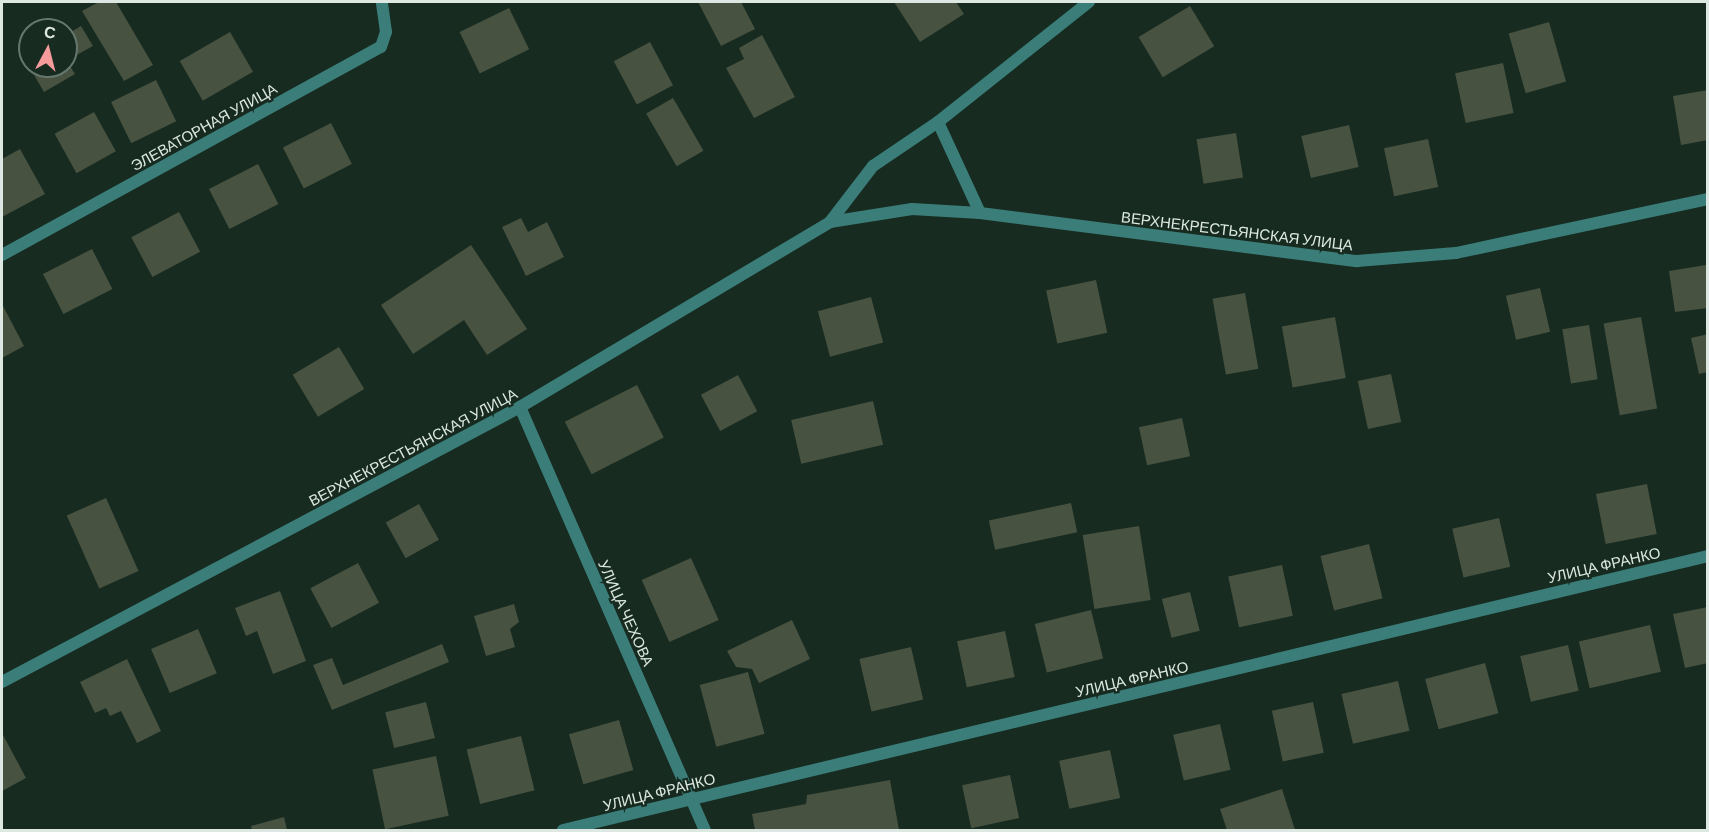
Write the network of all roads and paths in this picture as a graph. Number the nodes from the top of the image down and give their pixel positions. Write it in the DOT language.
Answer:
graph roads {
  1 [pos="382,2"];
  2 [pos="1089,2"];
  3 [pos="938,122"];
  4 [pos="1707,199"];
  5 [pos="980,213"];
  6 [pos="830,222"];
  7 [pos="2,255"];
  8 [pos="520,407"];
  9 [pos="1707,556"];
  10 [pos="2,682"];
  11 [pos="691,800"];
  12 [pos="563,831"];
  13 [pos="705,831"];
  1 -- 7 [label="street, ЭЛЕВАТОРНАЯ УЛИЦА"];
  2 -- 3 [label="street, ВЕРХНЕКРЕСТЬЯНСКАЯ УЛИЦА"];
  3 -- 5 [label="street"];
  3 -- 6 [label="street, ВЕРХНЕКРЕСТЬЯНСКАЯ УЛИЦА"];
  4 -- 5 [label="street, ВЕРХНЕКРЕСТЬЯНСКАЯ УЛИЦА"];
  5 -- 6 [label="street, ВЕРХНЕКРЕСТЬЯНСКАЯ УЛИЦА"];
  6 -- 8 [label="street, ВЕРХНЕКРЕСТЬЯНСКАЯ УЛИЦА"];
  8 -- 10 [label="street, ВЕРХНЕКРЕСТЬЯНСКАЯ УЛИЦА"];
  8 -- 11 [label="street, УЛИЦА ЧЕХОВА"];
  9 -- 11 [label="street, УЛИЦА ФРАНКО"];
  11 -- 12 [label="street, УЛИЦА ФРАНКО"];
  11 -- 13 [label="street, УЛИЦА ЧЕХОВА"];
}
